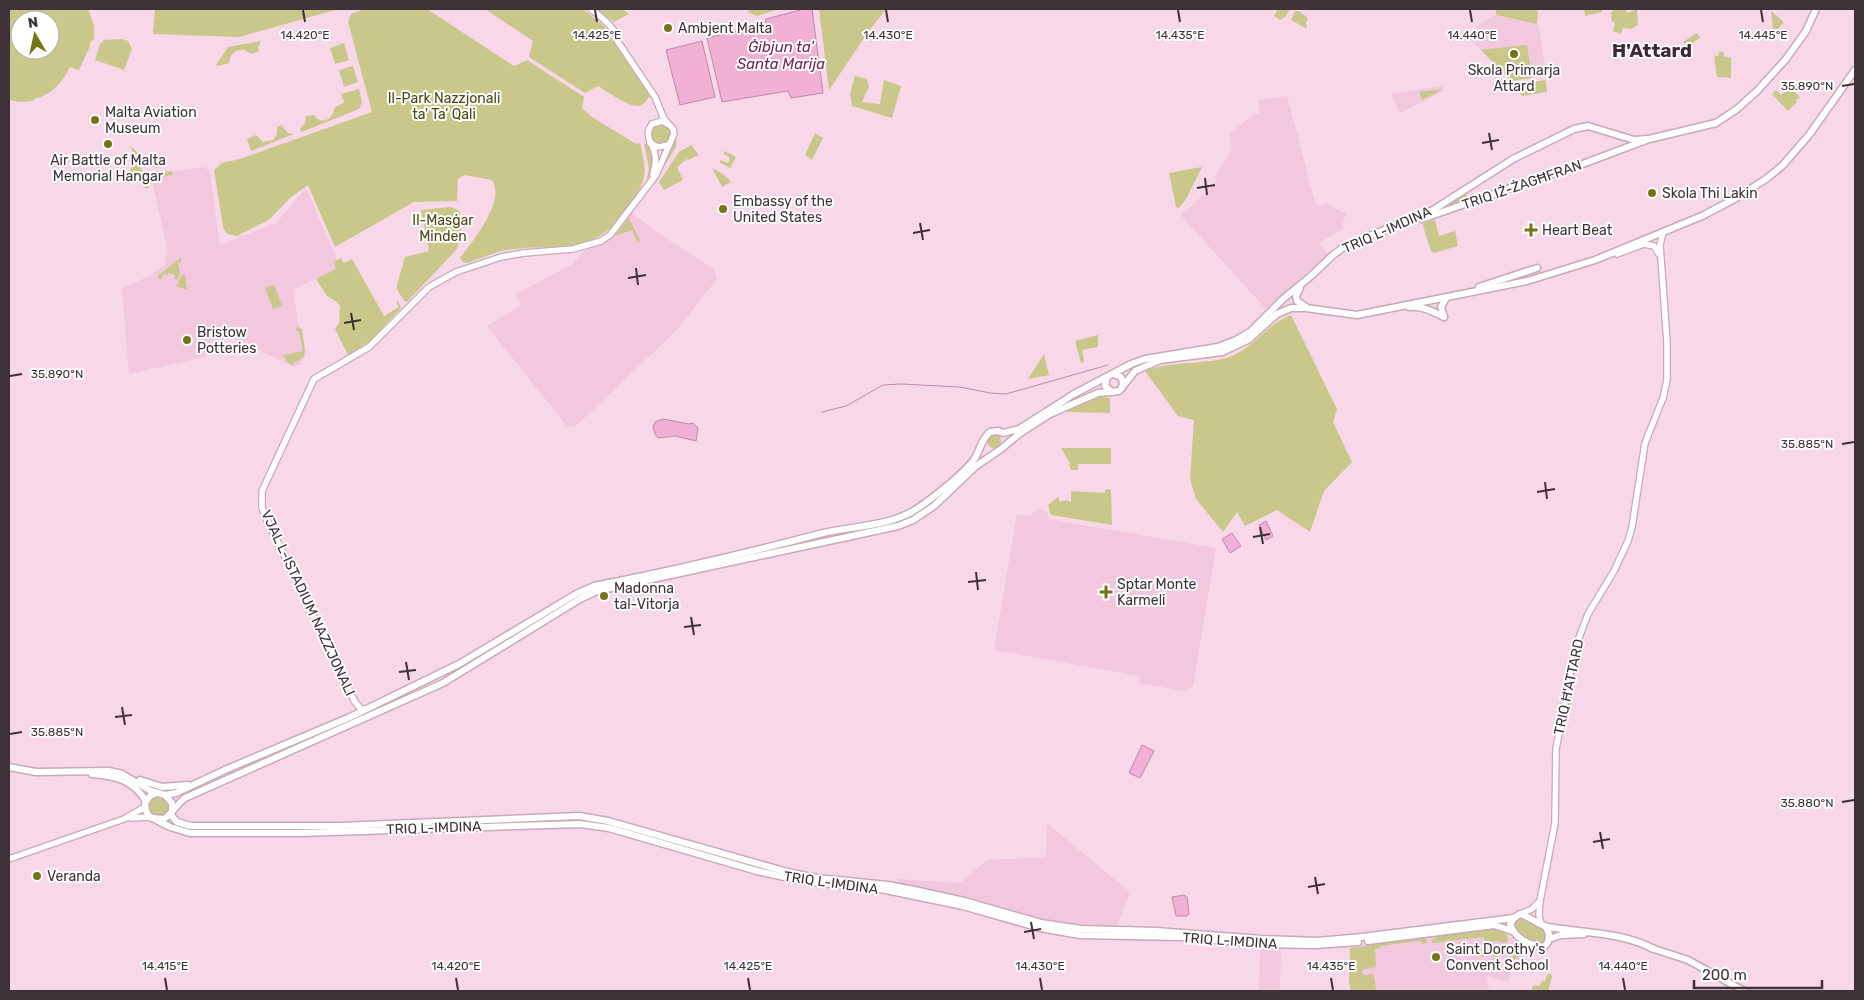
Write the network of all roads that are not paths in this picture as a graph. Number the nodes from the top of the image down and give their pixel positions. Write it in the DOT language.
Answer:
graph roads {
  1 [pos="591,9"];
  2 [pos="1816,9"];
  3 [pos="1855,70"];
  4 [pos="659,105"];
  5 [pos="656,123"];
  6 [pos="670,125"];
  7 [pos="1648,139"];
  8 [pos="650,142"];
  9 [pos="671,144"];
  10 [pos="649,184"];
  11 [pos="1396,227"];
  12 [pos="1663,232"];
  13 [pos="1660,258"];
  14 [pos="1596,260"];
  15 [pos="1537,268"];
  16 [pos="1311,276"];
  17 [pos="1446,298"];
  18 [pos="1422,301"];
  19 [pos="1306,308"];
  20 [pos="1378,312"];
  21 [pos="1110,375"];
  22 [pos="1122,388"];
  23 [pos="1112,392"];
  24 [pos="1002,433"];
  25 [pos="984,441"];
  26 [pos="1006,444"];
  27 [pos="994,452"];
  28 [pos="355,702"];
  29 [pos="367,709"];
  30 [pos="353,715"];
  31 [pos="9,767"];
  32 [pos="227,770"];
  33 [pos="9,771"];
  34 [pos="122,774"];
  35 [pos="157,793"];
  36 [pos="165,795"];
  37 [pos="146,804"];
  38 [pos="171,812"];
  39 [pos="151,818"];
  40 [pos="124,819"];
  41 [pos="9,859"];
  42 [pos="1540,901"];
  43 [pos="1517,916"];
  44 [pos="1544,925"];
  45 [pos="1512,931"];
  46 [pos="1550,939"];
  47 [pos="1654,949"];
  48 [pos="1744,991"];
  1 -- 4 [label="main road"];
  2 -- 7 [label="highway"];
  3 -- 12 [label="highway"];
  4 -- 5 [label="main road"];
  4 -- 6 [label="main road"];
  5 -- 6 [label="main road"];
  5 -- 8 [label="main road"];
  6 -- 9 [label="main road"];
  7 -- 11 [label="highway, TRIQ IŻ-ŻAGĦFRAN"];
  7 -- 11 [label="highway, TRIQ L-IMDINA"];
  8 -- 9 [label="main road"];
  8 -- 10 [label="main road"];
  9 -- 10 [label="main road"];
  10 -- 28 [label="main road, VJAL L-ISTADIUM NAZZJONALI"];
  11 -- 16 [label="highway, TRIQ L-IMDINA"];
  12 -- 13 [label="main road, TRIQ Ħ'ATTARD"];
  12 -- 14 [label="highway"];
  13 -- 14 [label="main road"];
  13 -- 42 [label="main road, TRIQ Ħ'ATTARD"];
  14 -- 17 [label="highway"];
  15 -- 18 [label="highway"];
  16 -- 19 [label="highway"];
  16 -- 21 [label="highway, TRIQ L-IMDINA"];
  17 -- 18 [label="highway"];
  17 -- 20 [label="highway"];
  18 -- 20 [label="highway"];
  19 -- 20 [label="highway"];
  19 -- 22 [label="highway"];
  21 -- 22 [label="highway"];
  21 -- 23 [label="highway"];
  21 -- 24 [label="highway, TRIQ L-IMDINA"];
  22 -- 23 [label="highway"];
  23 -- 26 [label="highway"];
  24 -- 25 [label="highway, TRIQ L-IMDINA"];
  24 -- 26 [label="highway"];
  25 -- 27 [label="highway"];
  25 -- 29 [label="highway"];
  26 -- 27 [label="highway"];
  27 -- 38 [label="highway"];
  28 -- 29 [label="main road"];
  28 -- 30 [label="main road"];
  29 -- 30 [label="highway"];
  30 -- 32 [label="highway"];
  31 -- 34 [label="highway"];
  32 -- 34 [label="highway"];
  32 -- 36 [label="highway"];
  33 -- 37 [label="highway"];
  34 -- 35 [label="highway"];
  35 -- 36 [label="highway"];
  35 -- 37 [label="highway"];
  36 -- 38 [label="highway"];
  37 -- 39 [label="highway"];
  37 -- 40 [label="main road"];
  38 -- 39 [label="highway"];
  38 -- 43 [label="highway, TRIQ L-IMDINA"];
  39 -- 40 [label="main road"];
  39 -- 45 [label="highway, TRIQ L-IMDINA"];
  40 -- 41 [label="main road"];
  42 -- 43 [label="main road"];
  42 -- 44 [label="main road, TRIQ Ħ'ATTARD"];
  43 -- 44 [label="highway, TRIQ L-IMDINA"];
  43 -- 45 [label="highway"];
  44 -- 46 [label="highway"];
  44 -- 47 [label="highway, TRIQ L-IMDINA"];
  45 -- 46 [label="highway, TRIQ L-IMDINA"];
  46 -- 47 [label="highway, TRIQ L-IMDINA"];
  47 -- 48 [label="highway, TRIQ L-IMDINA"];
}
